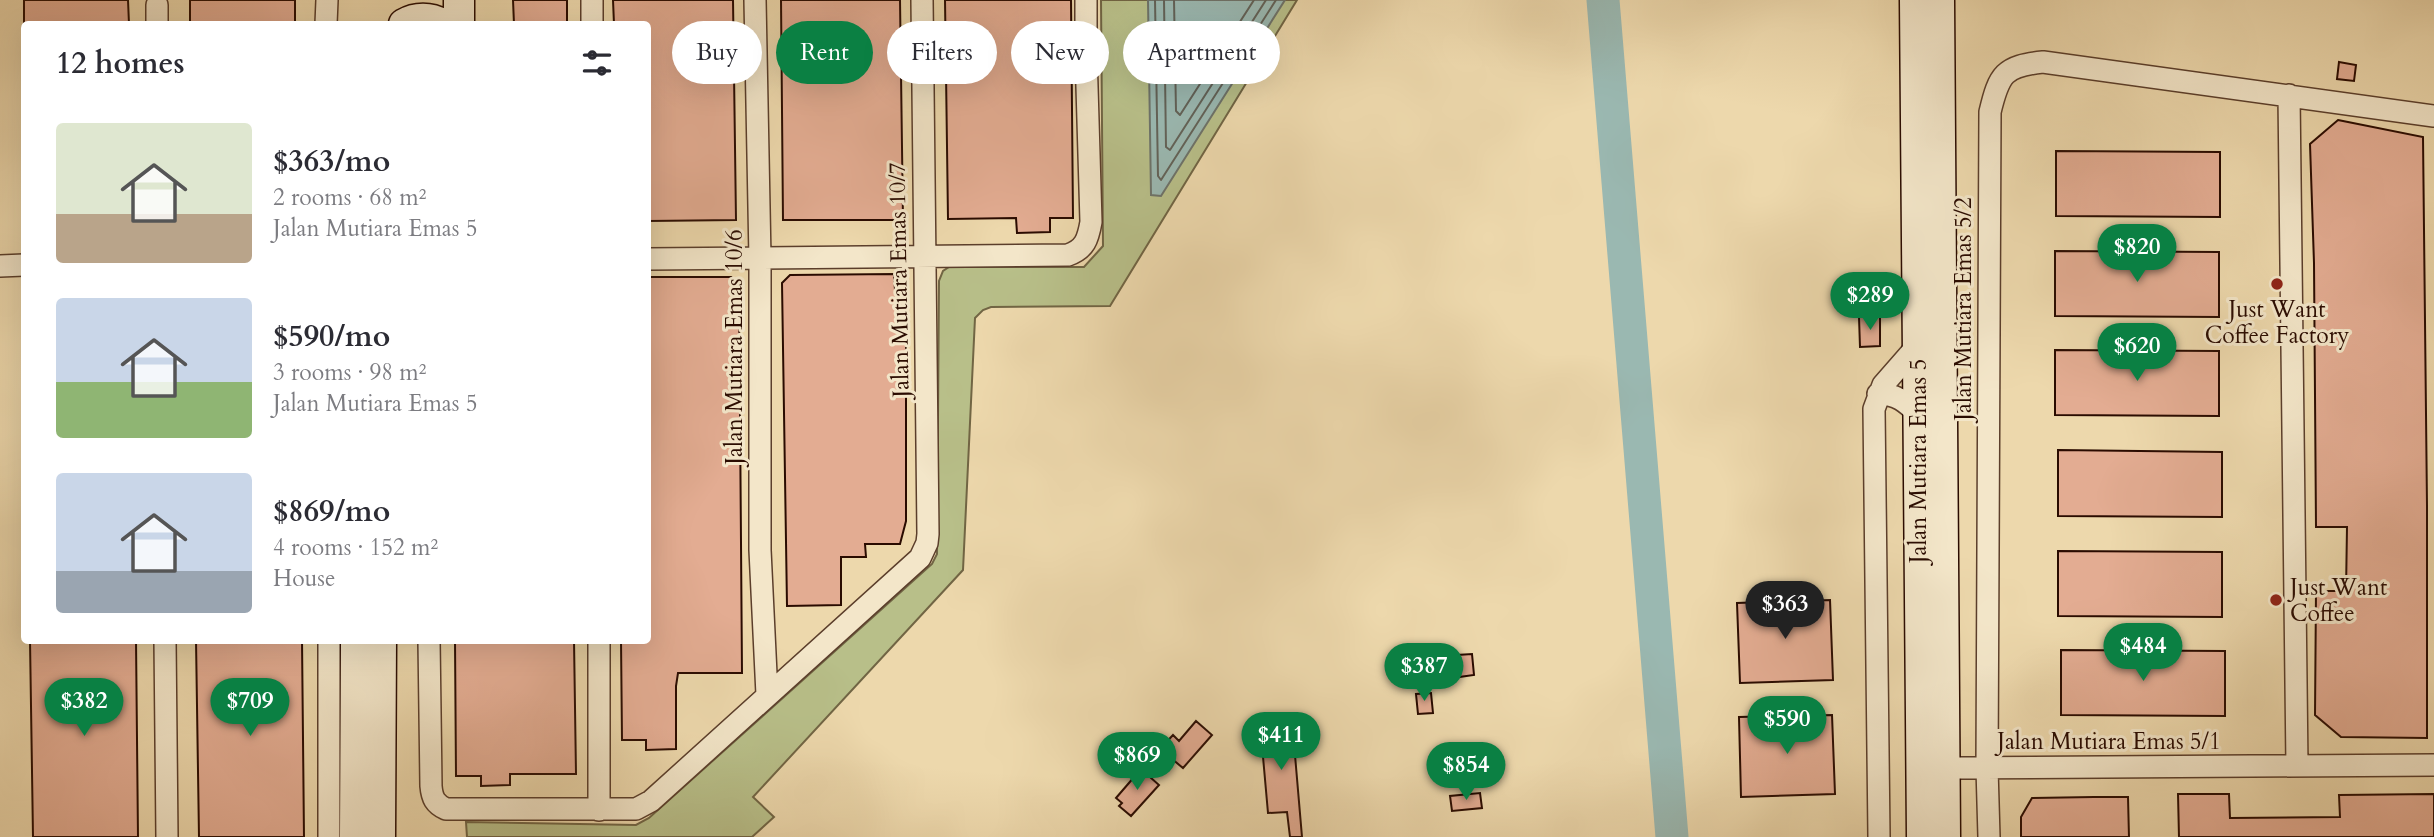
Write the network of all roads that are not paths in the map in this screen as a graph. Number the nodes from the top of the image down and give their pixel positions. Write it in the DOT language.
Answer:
graph roads {
  1 [pos="327,0"];
  2 [pos="459,0"];
  3 [pos="592,0"];
  4 [pos="755,0"];
  5 [pos="922,0"];
  6 [pos="1086,0"];
  7 [pos="1915,0"];
  8 [pos="1939,0"];
  9 [pos="414,15"];
  10 [pos="326,21"];
  11 [pos="434,21"];
  12 [pos="459,21"];
  13 [pos="592,21"];
  14 [pos="2289,95"];
  15 [pos="2434,116"];
  16 [pos="926,257"];
  17 [pos="651,259"];
  18 [pos="760,259"];
  19 [pos="21,265"];
  20 [pos="0,266"];
  21 [pos="1918,345"];
  22 [pos="1878,394"];
  23 [pos="1918,414"];
  24 [pos="165,644"];
  25 [pos="328,644"];
  26 [pos="356,644"];
  27 [pos="381,644"];
  28 [pos="429,644"];
  29 [pos="598,644"];
  30 [pos="767,695"];
  31 [pos="2434,765"];
  32 [pos="2297,766"];
  33 [pos="1933,768"];
  34 [pos="1987,768"];
  35 [pos="599,810"];
  36 [pos="167,837"];
  37 [pos="329,837"];
  38 [pos="355,837"];
  39 [pos="380,837"];
  40 [pos="1879,837"];
  41 [pos="1922,837"];
  42 [pos="1945,837"];
  43 [pos="1989,837"];
  1 -- 10 [label="street"];
  2 -- 12 [label="street"];
  3 -- 13 [label="street"];
  4 -- 18 [label="street, Jalan Mutiara Emas 10/6"];
  5 -- 16 [label="street, Jalan Mutiara Emas 10/7"];
  6 -- 16 [label="street"];
  7 -- 21 [label="street, Jalan Mutiara Emas 5"];
  8 -- 33 [label="street, Jalan Mutiara Emas 5"];
  9 -- 11 [label="street"];
  14 -- 15 [label="street, Jalan Mutiara Emas 5/2"];
  14 -- 32 [label="street"];
  14 -- 34 [label="street, Jalan Mutiara Emas 5/2"];
  16 -- 18 [label="street"];
  16 -- 30 [label="street, Jalan Mutiara Emas 10/7"];
  17 -- 18 [label="street"];
  18 -- 30 [label="street, Jalan Mutiara Emas 10/6"];
  19 -- 20 [label="street"];
  21 -- 22 [label="street"];
  21 -- 23 [label="street, Jalan Mutiara Emas 5"];
  22 -- 23 [label="street"];
  22 -- 40 [label="street, Jalan Mutiara Emas 5"];
  23 -- 33 [label="street, Jalan Mutiara Emas 5"];
  24 -- 36 [label="street"];
  25 -- 37 [label="street"];
  26 -- 38 [label="street"];
  27 -- 39 [label="street"];
  28 -- 35 [label="street"];
  29 -- 35 [label="street"];
  30 -- 35 [label="street"];
  31 -- 32 [label="street, Jalan Mutiara Emas 5/1"];
  32 -- 34 [label="street, Jalan Mutiara Emas 5/1"];
  33 -- 34 [label="street, Jalan Mutiara Emas 5/1"];
  33 -- 41 [label="street, Jalan Mutiara Emas 5"];
  33 -- 42 [label="street, Jalan Mutiara Emas 5"];
  34 -- 43 [label="street, Jalan Mutiara Emas 5/2"];
}
